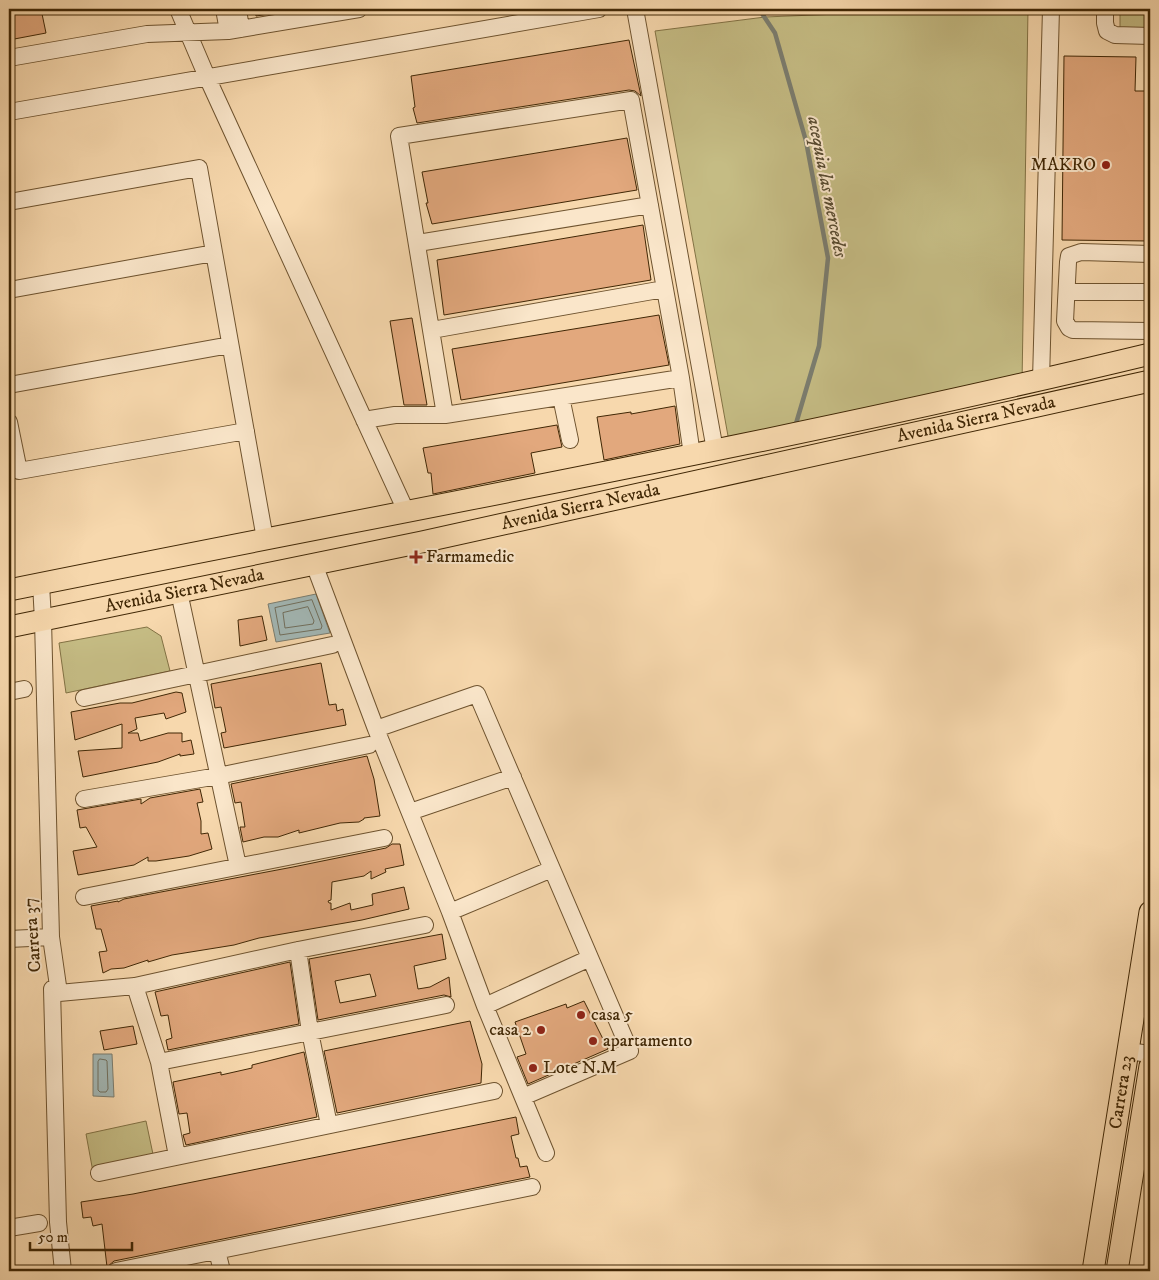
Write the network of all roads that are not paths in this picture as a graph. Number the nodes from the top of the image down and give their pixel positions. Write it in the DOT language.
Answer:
graph roads {
  1 [pos="178,9"];
  2 [pos="224,9"];
  3 [pos="238,9"];
  4 [pos="360,9"];
  5 [pos="599,9"];
  6 [pos="634,9"];
  7 [pos="1051,9"];
  8 [pos="1105,9"];
  9 [pos="234,30"];
  10 [pos="189,33"];
  11 [pos="1150,36"];
  12 [pos="9,58"];
  13 [pos="207,77"];
  14 [pos="9,112"];
  15 [pos="9,202"];
  16 [pos="650,205"];
  17 [pos="418,243"];
  18 [pos="214,253"];
  19 [pos="1150,254"];
  20 [pos="1068,262"];
  21 [pos="1044,264"];
  22 [pos="664,289"];
  23 [pos="9,290"];
  24 [pos="1067,292"];
  25 [pos="1150,292"];
  26 [pos="432,330"];
  27 [pos="1150,331"];
  28 [pos="230,345"];
  29 [pos="1150,354"];
  30 [pos="681,378"];
  31 [pos="1041,380"];
  32 [pos="1150,381"];
  33 [pos="9,385"];
  34 [pos="562,397"];
  35 [pos="445,415"];
  36 [pos="364,420"];
  37 [pos="9,422"];
  38 [pos="246,431"];
  39 [pos="570,440"];
  40 [pos="715,450"];
  41 [pos="692,455"];
  42 [pos="406,512"];
  43 [pos="265,540"];
  44 [pos="314,564"];
  45 [pos="41,584"];
  46 [pos="9,590"];
  47 [pos="179,592"];
  48 [pos="43,620"];
  49 [pos="9,627"];
  50 [pos="332,646"];
  51 [pos="196,674"];
  52 [pos="84,698"];
  53 [pos="376,729"];
  54 [pos="369,745"];
  55 [pos="218,776"];
  56 [pos="513,777"];
  57 [pos="84,799"];
  58 [pos="410,812"];
  59 [pos="384,838"];
  60 [pos="238,866"];
  61 [pos="552,870"];
  62 [pos="84,897"];
  63 [pos="450,912"];
  64 [pos="1150,912"];
  65 [pos="424,925"];
  66 [pos="51,938"];
  67 [pos="9,939"];
  68 [pos="298,950"];
  69 [pos="590,958"];
  70 [pos="135,986"];
  71 [pos="59,993"];
  72 [pos="446,1005"];
  73 [pos="485,1006"];
  74 [pos="310,1032"];
  75 [pos="1128,1051"];
  76 [pos="1150,1054"];
  77 [pos="159,1062"];
  78 [pos="1150,1066"];
  79 [pos="494,1092"];
  80 [pos="523,1097"];
  81 [pos="329,1125"];
  82 [pos="1150,1145"];
  83 [pos="546,1153"];
  84 [pos="177,1156"];
  85 [pos="1135,1160"];
  86 [pos="99,1172"];
  87 [pos="532,1187"];
  88 [pos="39,1223"];
  89 [pos="9,1228"];
  90 [pos="217,1251"];
  91 [pos="63,1271"];
  92 [pos="116,1271"];
  93 [pos="222,1271"];
  94 [pos="1093,1271"];
  95 [pos="1117,1271"];
  1 -- 10 [label="street"];
  2 -- 9 [label="street"];
  3 -- 9 [label="street"];
  4 -- 9 [label="street"];
  5 -- 13 [label="street"];
  6 -- 40 [label="street"];
  7 -- 21 [label="street"];
  8 -- 11 [label="street"];
  9 -- 10 [label="street"];
  10 -- 12 [label="street"];
  10 -- 13 [label="street"];
  13 -- 14 [label="street"];
  13 -- 36 [label="street"];
  15 -- 18 [label="street"];
  16 -- 17 [label="street"];
  16 -- 17 [label="street"];
  16 -- 22 [label="street"];
  17 -- 26 [label="street"];
  18 -- 23 [label="street"];
  18 -- 28 [label="street"];
  19 -- 20 [label="street"];
  20 -- 21 [label="street"];
  20 -- 24 [label="street"];
  21 -- 31 [label="street"];
  22 -- 26 [label="street"];
  22 -- 30 [label="street"];
  24 -- 25 [label="street"];
  24 -- 27 [label="street"];
  26 -- 35 [label="street"];
  28 -- 33 [label="street"];
  28 -- 38 [label="street"];
  29 -- 31 [label="main road, Avenida Sierra Nevada"];
  30 -- 34 [label="street"];
  30 -- 41 [label="street"];
  31 -- 40 [label="main road, Avenida Sierra Nevada"];
  32 -- 44 [label="main road, Avenida Sierra Nevada"];
  34 -- 35 [label="street"];
  34 -- 39 [label="street"];
  35 -- 36 [label="street"];
  36 -- 42 [label="street"];
  37 -- 38 [label="street"];
  38 -- 43 [label="street"];
  40 -- 41 [label="main road, Avenida Sierra Nevada"];
  41 -- 42 [label="main road, Avenida Sierra Nevada"];
  42 -- 43 [label="main road, Avenida Sierra Nevada"];
  43 -- 45 [label="main road, Avenida Sierra Nevada"];
  44 -- 47 [label="main road, Avenida Sierra Nevada"];
  44 -- 53 [label="street"];
  45 -- 46 [label="main road, Avenida Sierra Nevada"];
  45 -- 48 [label="street, Carrera 37"];
  47 -- 48 [label="main road, Avenida Sierra Nevada"];
  47 -- 51 [label="street"];
  48 -- 49 [label="main road, Avenida Sierra Nevada"];
  48 -- 66 [label="street, Carrera 37"];
  50 -- 51 [label="street"];
  51 -- 52 [label="street"];
  51 -- 55 [label="street"];
  53 -- 56 [label="street"];
  53 -- 58 [label="street"];
  54 -- 55 [label="street"];
  55 -- 57 [label="street"];
  55 -- 60 [label="street"];
  56 -- 58 [label="street"];
  56 -- 61 [label="street"];
  58 -- 63 [label="street"];
  59 -- 60 [label="street"];
  60 -- 62 [label="street"];
  61 -- 63 [label="street"];
  61 -- 69 [label="street"];
  63 -- 73 [label="street"];
  64 -- 75 [label="main road, Carrera 23"];
  65 -- 68 [label="street"];
  66 -- 67 [label="street"];
  66 -- 71 [label="street, Carrera 37"];
  68 -- 70 [label="street"];
  68 -- 74 [label="street"];
  69 -- 73 [label="street"];
  69 -- 80 [label="street"];
  70 -- 71 [label="street"];
  70 -- 77 [label="street"];
  71 -- 91 [label="street, Carrera 37"];
  72 -- 74 [label="street"];
  73 -- 80 [label="street"];
  74 -- 77 [label="street"];
  74 -- 81 [label="street"];
  75 -- 76 [label="street"];
  75 -- 94 [label="main road, Carrera 23"];
  77 -- 84 [label="street"];
  78 -- 85 [label="main road, Carrera 23"];
  79 -- 81 [label="street"];
  80 -- 83 [label="street"];
  81 -- 84 [label="street"];
  82 -- 85 [label="street"];
  84 -- 86 [label="street"];
  85 -- 95 [label="main road, Carrera 23"];
  87 -- 90 [label="street"];
  88 -- 89 [label="street"];
  90 -- 92 [label="street"];
  90 -- 93 [label="street"];
}
